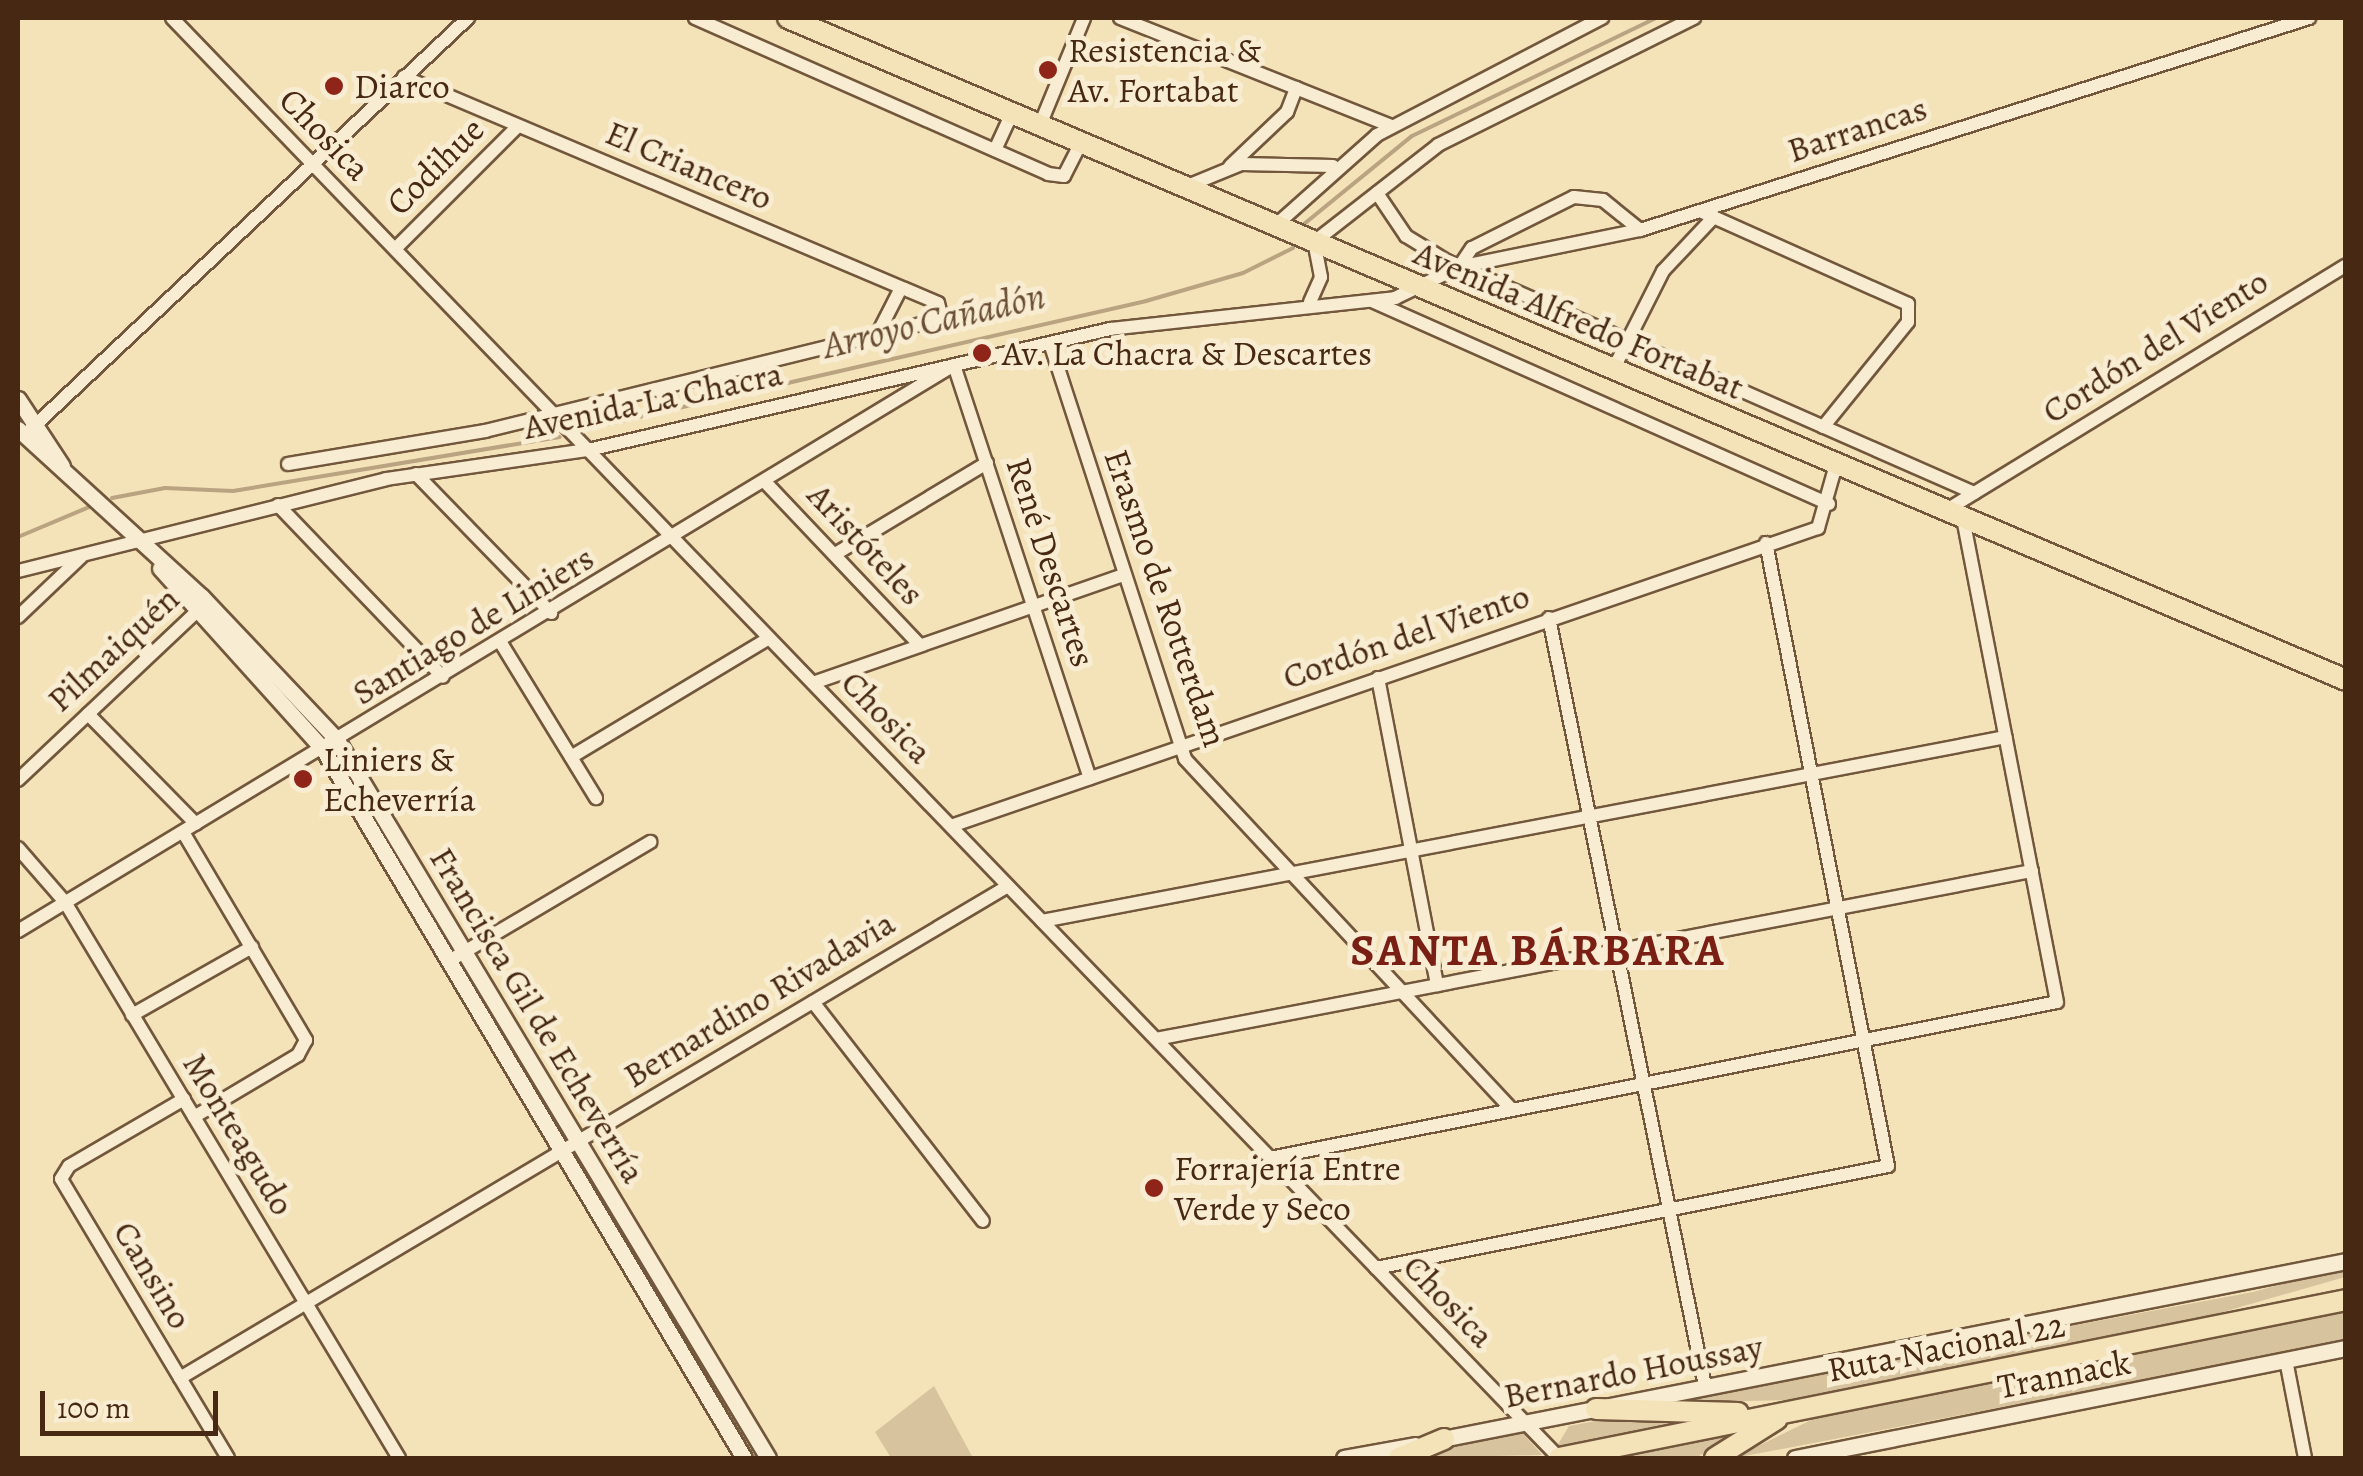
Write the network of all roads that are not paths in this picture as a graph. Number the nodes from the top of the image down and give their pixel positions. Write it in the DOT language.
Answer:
graph roads {
  1 [pos="172,18"];
  2 [pos="468,18"];
  3 [pos="695,18"];
  4 [pos="788,18"];
  5 [pos="1084,18"];
  6 [pos="1120,18"];
  7 [pos="1602,18"];
  8 [pos="1694,18"];
  9 [pos="2309,18"];
  10 [pos="404,77"];
  11 [pos="1296,88"];
  12 [pos="1012,113"];
  13 [pos="1040,125"];
  14 [pos="518,126"];
  15 [pos="1392,126"];
  16 [pos="1081,142"];
  17 [pos="994,150"];
  18 [pos="312,164"];
  19 [pos="1230,166"];
  20 [pos="1333,166"];
  21 [pos="1184,187"];
  22 [pos="1376,192"];
  23 [pos="1700,211"];
  24 [pos="1713,218"];
  25 [pos="1276,225"];
  26 [pos="1640,230"];
  27 [pos="1314,242"];
  28 [pos="395,249"];
  29 [pos="2346,265"];
  30 [pos="1459,267"];
  31 [pos="901,288"];
  32 [pos="1422,288"];
  33 [pos="1372,301"];
  34 [pos="1310,302"];
  35 [pos="943,314"];
  36 [pos="875,339"];
  37 [pos="1626,340"];
  38 [pos="1050,343"];
  39 [pos="954,365"];
  40 [pos="1614,370"];
  41 [pos="18,400"];
  42 [pos="554,415"];
  43 [pos="38,422"];
  44 [pos="1823,427"];
  45 [pos="21,433"];
  46 [pos="588,450"];
  47 [pos="987,463"];
  48 [pos="288,464"];
  49 [pos="1836,465"];
  50 [pos="66,474"];
  51 [pos="416,474"];
  52 [pos="768,484"];
  53 [pos="1974,493"];
  54 [pos="1829,504"];
  55 [pos="278,506"];
  56 [pos="1954,514"];
  57 [pos="140,540"];
  58 [pos="675,540"];
  59 [pos="1766,543"];
  60 [pos="84,554"];
  61 [pos="837,554"];
  62 [pos="18,571"];
  63 [pos="1124,575"];
  64 [pos="1034,606"];
  65 [pos="201,608"];
  66 [pos="551,613"];
  67 [pos="18,617"];
  68 [pos="1548,618"];
  69 [pos="769,638"];
  70 [pos="501,643"];
  71 [pos="920,645"];
  72 [pos="443,677"];
  73 [pos="1378,678"];
  74 [pos="2346,680"];
  75 [pos="812,683"];
  76 [pos="88,714"];
  77 [pos="2006,736"];
  78 [pos="338,740"];
  79 [pos="1179,747"];
  80 [pos="323,749"];
  81 [pos="571,757"];
  82 [pos="1811,774"];
  83 [pos="1090,778"];
  84 [pos="18,780"];
  85 [pos="596,798"];
  86 [pos="1589,817"];
  87 [pos="196,824"];
  88 [pos="951,826"];
  89 [pos="183,832"];
  90 [pos="650,842"];
  91 [pos="18,848"];
  92 [pos="1412,850"];
  93 [pos="2032,871"];
  94 [pos="1288,874"];
  95 [pos="1008,886"];
  96 [pos="65,902"];
  97 [pos="1838,908"];
  98 [pos="1042,921"];
  99 [pos="18,931"];
  100 [pos="252,947"];
  101 [pos="1616,951"];
  102 [pos="465,952"];
  103 [pos="449,961"];
  104 [pos="1437,985"];
  105 [pos="1400,992"];
  106 [pos="813,1002"];
  107 [pos="132,1014"];
  108 [pos="1156,1039"];
  109 [pos="1864,1041"];
  110 [pos="1643,1084"];
  111 [pos="184,1099"];
  112 [pos="1512,1110"];
  113 [pos="194,1118"];
  114 [pos="578,1141"];
  115 [pos="562,1151"];
  116 [pos="1270,1158"];
  117 [pos="1669,1210"];
  118 [pos="983,1221"];
  119 [pos="2346,1261"];
  120 [pos="1376,1268"];
  121 [pos="2346,1286"];
  122 [pos="2346,1300"];
  123 [pos="306,1303"];
  124 [pos="2263,1317"];
  125 [pos="2346,1348"];
  126 [pos="2286,1360"];
  127 [pos="180,1378"];
  128 [pos="1704,1386"];
  129 [pos="1596,1408"];
  130 [pos="1801,1409"];
  131 [pos="1526,1424"];
  132 [pos="1444,1439"];
  133 [pos="228,1458"];
  134 [pos="400,1458"];
  135 [pos="744,1458"];
  136 [pos="768,1458"];
  137 [pos="1344,1458"];
  138 [pos="1398,1458"];
  139 [pos="1559,1458"];
  140 [pos="1716,1458"];
  141 [pos="1795,1458"];
  142 [pos="2305,1458"];
  1 -- 18 [label="street, Chosica"];
  2 -- 10 [label="street"];
  3 -- 17 [label="street"];
  4 -- 12 [label="main road, Avenida Alfredo Fortabat"];
  5 -- 13 [label="street"];
  6 -- 11 [label="street"];
  7 -- 15 [label="street"];
  8 -- 22 [label="street"];
  9 -- 23 [label="street, Barrancas"];
  10 -- 14 [label="street, El Criancero"];
  10 -- 18 [label="street"];
  11 -- 15 [label="street"];
  11 -- 19 [label="street"];
  12 -- 13 [label="main road, Avenida Alfredo Fortabat"];
  12 -- 17 [label="street"];
  13 -- 16 [label="main road, Avenida Alfredo Fortabat"];
  14 -- 28 [label="street, Codihue"];
  14 -- 31 [label="street, El Criancero"];
  15 -- 20 [label="street"];
  16 -- 17 [label="street"];
  16 -- 21 [label="main road, Avenida Alfredo Fortabat"];
  18 -- 28 [label="street, Chosica"];
  18 -- 43 [label="street"];
  19 -- 20 [label="street"];
  19 -- 21 [label="street"];
  20 -- 25 [label="street"];
  21 -- 25 [label="main road, Avenida Alfredo Fortabat"];
  22 -- 27 [label="street"];
  22 -- 30 [label="street"];
  23 -- 24 [label="street"];
  23 -- 26 [label="street, Barrancas"];
  24 -- 37 [label="street"];
  24 -- 44 [label="street"];
  25 -- 27 [label="main road, Avenida Alfredo Fortabat"];
  26 -- 30 [label="street, Barrancas"];
  26 -- 30 [label="street"];
  27 -- 32 [label="main road, Avenida Alfredo Fortabat"];
  27 -- 34 [label="street"];
  28 -- 42 [label="street, Chosica"];
  29 -- 53 [label="street, Cordón del Viento"];
  30 -- 32 [label="street, Barrancas"];
  30 -- 37 [label="street"];
  31 -- 35 [label="street, El Criancero"];
  31 -- 36 [label="street"];
  32 -- 33 [label="street, Avenida La Chacra"];
  32 -- 40 [label="main road, Avenida Alfredo Fortabat"];
  33 -- 34 [label="street, Avenida La Chacra"];
  33 -- 54 [label="street"];
  34 -- 38 [label="street, Avenida La Chacra"];
  35 -- 36 [label="street, Avenida La Chacra"];
  36 -- 42 [label="street, Avenida La Chacra"];
  37 -- 40 [label="street"];
  37 -- 44 [label="street"];
  38 -- 39 [label="street, Avenida La Chacra"];
  38 -- 63 [label="street, Erasmo de Rotterdam"];
  39 -- 46 [label="street, Avenida La Chacra"];
  39 -- 47 [label="street, René Descartes"];
  39 -- 52 [label="street, Santiago de Liniers"];
  40 -- 49 [label="main road, Avenida Alfredo Fortabat"];
  41 -- 43 [label="street, Francisca Gil de Echeverría"];
  42 -- 46 [label="street, Chosica"];
  42 -- 48 [label="street, Avenida La Chacra"];
  43 -- 45 [label="street"];
  43 -- 50 [label="street, Francisca Gil de Echeverría"];
  44 -- 53 [label="street"];
  45 -- 50 [label="street, Francisca Gil de Echeverría"];
  46 -- 51 [label="street, Avenida La Chacra"];
  46 -- 58 [label="street, Chosica"];
  47 -- 61 [label="street"];
  47 -- 64 [label="street, René Descartes"];
  49 -- 54 [label="street"];
  49 -- 56 [label="main road, Avenida Alfredo Fortabat"];
  50 -- 57 [label="street, Francisca Gil de Echeverría"];
  51 -- 55 [label="street, Avenida La Chacra"];
  51 -- 66 [label="street"];
  52 -- 58 [label="street, Santiago de Liniers"];
  52 -- 61 [label="street, Aristóteles"];
  53 -- 56 [label="street, Cordón del Viento"];
  54 -- 59 [label="street, Cordón del Viento"];
  55 -- 57 [label="street, Avenida La Chacra"];
  55 -- 72 [label="street"];
  56 -- 74 [label="main road, Avenida Alfredo Fortabat"];
  56 -- 77 [label="street"];
  57 -- 60 [label="street, Avenida La Chacra"];
  57 -- 65 [label="street, Francisca Gil de Echeverría"];
  58 -- 66 [label="street, Santiago de Liniers"];
  58 -- 69 [label="street, Chosica"];
  59 -- 68 [label="street, Cordón del Viento"];
  59 -- 82 [label="street"];
  60 -- 62 [label="street, Avenida La Chacra"];
  60 -- 67 [label="street"];
  61 -- 71 [label="street, Aristóteles"];
  63 -- 64 [label="street"];
  63 -- 79 [label="street, Erasmo de Rotterdam"];
  64 -- 71 [label="street"];
  64 -- 83 [label="street, René Descartes"];
  65 -- 76 [label="street, Pilmaiquén"];
  65 -- 78 [label="street, Francisca Gil de Echeverría"];
  65 -- 80 [label="street, Francisca Gil de Echeverría"];
  66 -- 70 [label="street, Santiago de Liniers"];
  68 -- 73 [label="street, Cordón del Viento"];
  68 -- 86 [label="street"];
  69 -- 75 [label="street, Chosica"];
  69 -- 81 [label="street"];
  70 -- 72 [label="street, Santiago de Liniers"];
  70 -- 81 [label="street"];
  71 -- 75 [label="street"];
  72 -- 78 [label="street, Santiago de Liniers"];
  73 -- 79 [label="street, Cordón del Viento"];
  73 -- 92 [label="street"];
  75 -- 88 [label="street, Chosica"];
  76 -- 84 [label="street, Pilmaiquén"];
  76 -- 87 [label="street"];
  77 -- 82 [label="street"];
  77 -- 93 [label="street"];
  78 -- 80 [label="street, Santiago de Liniers"];
  78 -- 102 [label="street, Francisca Gil de Echeverría"];
  79 -- 83 [label="street, Cordón del Viento"];
  79 -- 94 [label="street, Erasmo de Rotterdam"];
  80 -- 87 [label="street, Santiago de Liniers"];
  80 -- 103 [label="street, Francisca Gil de Echeverría"];
  81 -- 85 [label="street"];
  82 -- 86 [label="street"];
  82 -- 97 [label="street"];
  83 -- 88 [label="street, Cordón del Viento"];
  86 -- 92 [label="street"];
  86 -- 101 [label="street"];
  87 -- 89 [label="street, Santiago de Liniers"];
  88 -- 95 [label="street, Chosica"];
  89 -- 96 [label="street, Santiago de Liniers"];
  89 -- 100 [label="street"];
  90 -- 102 [label="street"];
  91 -- 96 [label="street, Monteagudo"];
  92 -- 94 [label="street"];
  92 -- 104 [label="street"];
  93 -- 97 [label="street"];
  93 -- 109 [label="street"];
  94 -- 98 [label="street"];
  94 -- 105 [label="street, Erasmo de Rotterdam"];
  95 -- 98 [label="street, Chosica"];
  95 -- 106 [label="street, Bernardino Rivadavia"];
  96 -- 99 [label="street, Santiago de Liniers"];
  96 -- 107 [label="street, Monteagudo"];
  97 -- 101 [label="street"];
  97 -- 109 [label="street"];
  98 -- 108 [label="street, Chosica"];
  100 -- 107 [label="street"];
  100 -- 113 [label="street"];
  101 -- 104 [label="street"];
  101 -- 110 [label="street"];
  102 -- 103 [label="street"];
  102 -- 114 [label="street, Francisca Gil de Echeverría"];
  103 -- 115 [label="street, Francisca Gil de Echeverría"];
  104 -- 105 [label="street"];
  105 -- 108 [label="street"];
  105 -- 112 [label="street, Erasmo de Rotterdam"];
  106 -- 114 [label="street, Bernardino Rivadavia"];
  106 -- 118 [label="street"];
  107 -- 111 [label="street, Monteagudo"];
  108 -- 116 [label="street, Chosica"];
  109 -- 110 [label="street"];
  109 -- 117 [label="street"];
  110 -- 112 [label="street"];
  110 -- 117 [label="street"];
  111 -- 113 [label="street, Monteagudo"];
  111 -- 127 [label="street, Cansino"];
  112 -- 116 [label="street"];
  113 -- 123 [label="street, Monteagudo"];
  114 -- 115 [label="street, Bernardino Rivadavia"];
  114 -- 136 [label="street, Francisca Gil de Echeverría"];
  115 -- 123 [label="street, Bernardino Rivadavia"];
  115 -- 135 [label="street, Francisca Gil de Echeverría"];
  116 -- 120 [label="street, Chosica"];
  117 -- 120 [label="street"];
  117 -- 128 [label="street"];
  119 -- 128 [label="street, Bernardo Houssay"];
  120 -- 131 [label="street, Chosica"];
  121 -- 124 [label="main road"];
  122 -- 124 [label="main road, Ruta Nacional 22"];
  123 -- 127 [label="street, Bernardino Rivadavia"];
  123 -- 134 [label="street, Monteagudo"];
  124 -- 130 [label="main road, Ruta Nacional 22"];
  125 -- 126 [label="street, Trannack"];
  126 -- 141 [label="street, Trannack"];
  126 -- 142 [label="street"];
  127 -- 133 [label="street, Cansino"];
  128 -- 129 [label="street, Bernardo Houssay"];
  129 -- 130 [label="main road"];
  129 -- 131 [label="street, Bernardo Houssay"];
  130 -- 139 [label="main road, Ruta Nacional 22"];
  130 -- 140 [label="main road"];
  131 -- 132 [label="street, Bernardo Houssay"];
  131 -- 139 [label="street, Chosica"];
  132 -- 137 [label="street, Bernardo Houssay"];
  132 -- 138 [label="main road"];
}
